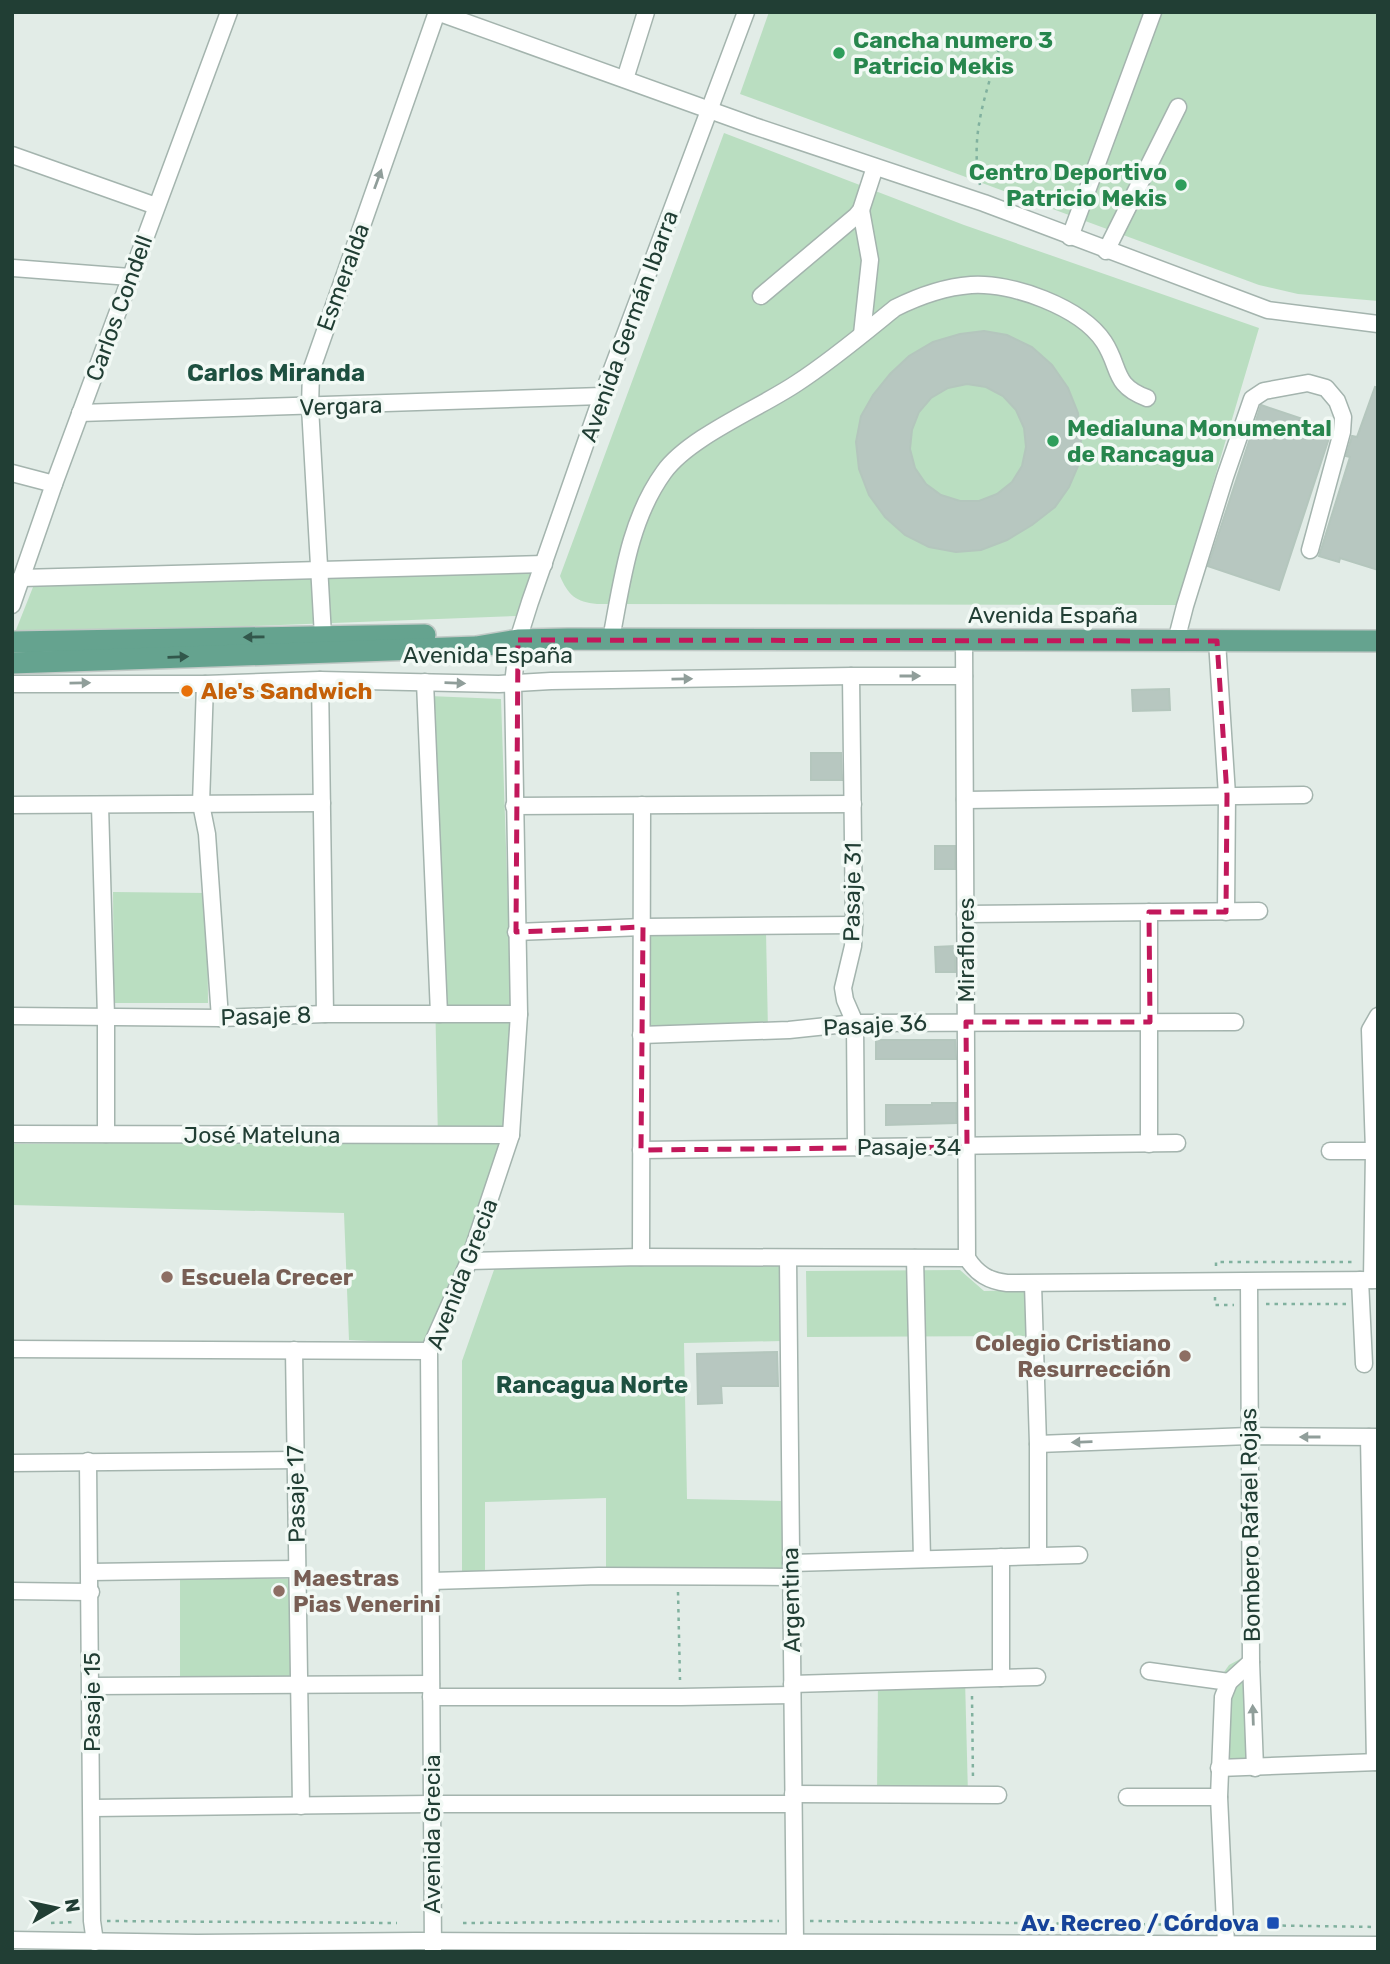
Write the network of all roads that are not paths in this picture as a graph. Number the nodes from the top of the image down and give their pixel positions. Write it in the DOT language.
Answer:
graph roads {
  1 [pos="229,12"];
  2 [pos="437,12"];
  3 [pos="646,12"];
  4 [pos="746,12"];
  5 [pos="1153,12"];
  6 [pos="464,17"];
  7 [pos="625,79"];
  8 [pos="1178,107"];
  9 [pos="710,109"];
  10 [pos="12,155"];
  11 [pos="875,167"];
  12 [pos="156,206"];
  13 [pos="861,209"];
  14 [pos="1070,237"];
  15 [pos="1106,251"];
  16 [pos="13,268"];
  17 [pos="130,277"];
  18 [pos="761,296"];
  19 [pos="1378,324"];
  20 [pos="863,334"];
  21 [pos="602,397"];
  22 [pos="1147,398"];
  23 [pos="310,407"];
  24 [pos="80,413"];
  25 [pos="12,473"];
  26 [pos="54,484"];
  27 [pos="1310,550"];
  28 [pos="544,564"];
  29 [pos="319,571"];
  30 [pos="21,578"];
  31 [pos="12,606"];
  32 [pos="323,636"];
  33 [pos="611,639"];
  34 [pos="517,640"];
  35 [pos="964,641"];
  36 [pos="1176,641"];
  37 [pos="1217,641"];
  38 [pos="1378,641"];
  39 [pos="12,642"];
  40 [pos="12,663"];
  41 [pos="851,676"];
  42 [pos="964,677"];
  43 [pos="320,680"];
  44 [pos="425,682"];
  45 [pos="12,684"];
  46 [pos="205,684"];
  47 [pos="513,684"];
  48 [pos="1227,794"];
  49 [pos="1304,795"];
  50 [pos="965,800"];
  51 [pos="322,803"];
  52 [pos="201,804"];
  53 [pos="853,804"];
  54 [pos="100,805"];
  55 [pos="12,806"];
  56 [pos="514,806"];
  57 [pos="642,806"];
  58 [pos="1259,911"];
  59 [pos="1149,912"];
  60 [pos="1226,912"];
  61 [pos="965,915"];
  62 [pos="854,925"];
  63 [pos="643,927"];
  64 [pos="516,932"];
  65 [pos="326,1014"];
  66 [pos="439,1014"];
  67 [pos="519,1014"];
  68 [pos="12,1016"];
  69 [pos="1377,1016"];
  70 [pos="106,1017"];
  71 [pos="220,1018"];
  72 [pos="966,1022"];
  73 [pos="1150,1022"];
  74 [pos="1235,1022"];
  75 [pos="855,1023"];
  76 [pos="641,1034"];
  77 [pos="12,1134"];
  78 [pos="106,1134"];
  79 [pos="511,1135"];
  80 [pos="1149,1143"];
  81 [pos="1177,1143"];
  82 [pos="856,1147"];
  83 [pos="967,1147"];
  84 [pos="641,1150"];
  85 [pos="1330,1151"];
  86 [pos="1374,1151"];
  87 [pos="641,1257"];
  88 [pos="788,1258"];
  89 [pos="915,1258"];
  90 [pos="967,1258"];
  91 [pos="469,1261"];
  92 [pos="1370,1280"];
  93 [pos="1249,1282"];
  94 [pos="1033,1284"];
  95 [pos="12,1349"];
  96 [pos="295,1350"];
  97 [pos="429,1351"];
  98 [pos="1364,1364"];
  99 [pos="1249,1436"];
  100 [pos="1373,1437"];
  101 [pos="1038,1444"];
  102 [pos="296,1460"];
  103 [pos="88,1461"];
  104 [pos="12,1462"];
  105 [pos="1374,1547"];
  106 [pos="1079,1555"];
  107 [pos="1038,1556"];
  108 [pos="1001,1557"];
  109 [pos="922,1559"];
  110 [pos="298,1569"];
  111 [pos="791,1570"];
  112 [pos="90,1572"];
  113 [pos="430,1581"];
  114 [pos="12,1591"];
  115 [pos="91,1592"];
  116 [pos="1375,1651"];
  117 [pos="1251,1662"];
  118 [pos="1149,1671"];
  119 [pos="1038,1677"];
  120 [pos="1001,1678"];
  121 [pos="1229,1682"];
  122 [pos="299,1684"];
  123 [pos="92,1686"];
  124 [pos="792,1689"];
  125 [pos="431,1690"];
  126 [pos="1376,1762"];
  127 [pos="1255,1768"];
  128 [pos="1219,1769"];
  129 [pos="999,1795"];
  130 [pos="1127,1797"];
  131 [pos="1219,1797"];
  132 [pos="793,1799"];
  133 [pos="431,1804"];
  134 [pos="301,1806"];
  135 [pos="92,1808"];
  136 [pos="12,1940"];
  137 [pos="95,1942"];
  138 [pos="795,1942"];
  139 [pos="1378,1945"];
  140 [pos="142,1947"];
  141 [pos="196,1947"];
  142 [pos="432,1947"];
  143 [pos="617,1947"];
  144 [pos="691,1947"];
  145 [pos="1237,1947"];
  146 [pos="265,1948"];
  147 [pos="1059,1948"];
  1 -- 12 [label="street, Carlos Condell"];
  2 -- 6 [label="street"];
  23 -- 2 [label="street, Esmeralda, one-way"];
  3 -- 7 [label="street"];
  4 -- 9 [label="street, Avenida Germán Ibarra"];
  5 -- 14 [label="street"];
  6 -- 7 [label="street"];
  7 -- 9 [label="street"];
  8 -- 15 [label="street"];
  9 -- 11 [label="street"];
  9 -- 21 [label="street, Avenida Germán Ibarra"];
  10 -- 12 [label="street"];
  11 -- 13 [label="street"];
  11 -- 14 [label="street"];
  12 -- 17 [label="street, Carlos Condell"];
  13 -- 18 [label="street"];
  13 -- 20 [label="street"];
  14 -- 15 [label="street"];
  15 -- 19 [label="street"];
  16 -- 17 [label="street"];
  17 -- 24 [label="street, Carlos Condell"];
  20 -- 22 [label="street"];
  20 -- 33 [label="street"];
  21 -- 23 [label="street, Vergara"];
  21 -- 28 [label="street, Avenida Germán Ibarra"];
  23 -- 24 [label="street, Vergara"];
  23 -- 29 [label="street, Esmeralda"];
  24 -- 26 [label="street, Carlos Condell"];
  25 -- 26 [label="street"];
  26 -- 30 [label="street, Carlos Condell"];
  27 -- 36 [label="street"];
  28 -- 29 [label="street"];
  28 -- 34 [label="street, Avenida Germán Ibarra"];
  29 -- 30 [label="street"];
  29 -- 32 [label="street, Esmeralda"];
  30 -- 31 [label="street, Carlos Condell"];
  32 -- 34 [label="main road, Avenida España"];
  32 -- 39 [label="main road, Avenida España, one-way"];
  33 -- 34 [label="main road, Avenida España"];
  33 -- 35 [label="main road, Avenida España"];
  40 -- 34 [label="main road, Avenida España, one-way"];
  34 -- 47 [label="street, Avenida Grecia"];
  35 -- 36 [label="main road, Avenida España"];
  35 -- 42 [label="street, Miraflores"];
  36 -- 37 [label="main road, Avenida España"];
  37 -- 38 [label="main road, Avenida España"];
  37 -- 48 [label="street"];
  41 -- 42 [label="street, Avenida España, one-way"];
  47 -- 41 [label="street, Avenida España, one-way"];
  41 -- 53 [label="street, Pasaje 31"];
  42 -- 50 [label="street, Miraflores"];
  43 -- 44 [label="street, Avenida España"];
  43 -- 46 [label="street, Avenida España"];
  43 -- 51 [label="street"];
  44 -- 47 [label="street, Avenida España, one-way"];
  44 -- 66 [label="street"];
  45 -- 46 [label="street, Avenida España, one-way"];
  46 -- 52 [label="street"];
  47 -- 56 [label="street, Avenida Grecia"];
  48 -- 49 [label="street"];
  48 -- 50 [label="street"];
  48 -- 60 [label="street"];
  50 -- 61 [label="street, Miraflores"];
  51 -- 52 [label="street"];
  51 -- 65 [label="street"];
  52 -- 54 [label="street"];
  52 -- 71 [label="street"];
  53 -- 57 [label="street"];
  53 -- 62 [label="street, Pasaje 31"];
  54 -- 55 [label="street"];
  54 -- 70 [label="street"];
  56 -- 57 [label="street"];
  56 -- 64 [label="street, Avenida Grecia"];
  57 -- 63 [label="street"];
  58 -- 60 [label="street"];
  59 -- 60 [label="street"];
  59 -- 61 [label="street"];
  59 -- 73 [label="street"];
  61 -- 72 [label="street, Miraflores"];
  62 -- 63 [label="street"];
  62 -- 75 [label="street, Pasaje 31"];
  63 -- 64 [label="street"];
  63 -- 76 [label="street"];
  64 -- 67 [label="street, Avenida Grecia"];
  65 -- 66 [label="street, Pasaje 8"];
  65 -- 71 [label="street, Pasaje 8"];
  66 -- 67 [label="street, Pasaje 8"];
  67 -- 79 [label="street, Avenida Grecia"];
  68 -- 70 [label="street, Pasaje 8"];
  69 -- 86 [label="street"];
  70 -- 71 [label="street, Pasaje 8"];
  70 -- 78 [label="street"];
  72 -- 73 [label="street, Pasaje 36"];
  72 -- 75 [label="street, Pasaje 36"];
  72 -- 83 [label="street, Miraflores"];
  73 -- 74 [label="street, Pasaje 36"];
  73 -- 80 [label="street"];
  75 -- 76 [label="street, Pasaje 36"];
  75 -- 82 [label="street, Pasaje 31"];
  76 -- 84 [label="street"];
  77 -- 78 [label="street, José Mateluna"];
  78 -- 79 [label="street, José Mateluna"];
  79 -- 91 [label="street, Avenida Grecia"];
  80 -- 81 [label="street, Pasaje 34"];
  80 -- 83 [label="street, Pasaje 34"];
  82 -- 83 [label="street, Pasaje 34"];
  82 -- 84 [label="street, Pasaje 34"];
  83 -- 90 [label="street, Miraflores"];
  84 -- 87 [label="street"];
  85 -- 86 [label="street"];
  86 -- 92 [label="street"];
  87 -- 88 [label="street"];
  87 -- 91 [label="street"];
  88 -- 89 [label="street"];
  88 -- 111 [label="street, Argentina"];
  89 -- 90 [label="street"];
  89 -- 109 [label="street"];
  90 -- 94 [label="street"];
  91 -- 97 [label="street, Avenida Grecia"];
  92 -- 93 [label="street"];
  92 -- 98 [label="street"];
  93 -- 94 [label="street"];
  93 -- 99 [label="street, Bombero Rafael Rojas"];
  94 -- 101 [label="street"];
  95 -- 96 [label="street"];
  96 -- 97 [label="street"];
  96 -- 102 [label="street, Pasaje 17"];
  97 -- 113 [label="street, Avenida Grecia"];
  100 -- 99 [label="street, one-way"];
  99 -- 101 [label="street, one-way"];
  99 -- 117 [label="street, Bombero Rafael Rojas"];
  100 -- 105 [label="street"];
  101 -- 107 [label="street"];
  102 -- 103 [label="street"];
  102 -- 110 [label="street, Pasaje 17"];
  103 -- 104 [label="street"];
  103 -- 112 [label="street, Pasaje 15"];
  105 -- 116 [label="street"];
  106 -- 107 [label="street"];
  107 -- 108 [label="street"];
  108 -- 109 [label="street"];
  108 -- 120 [label="street"];
  109 -- 111 [label="street"];
  110 -- 112 [label="street"];
  110 -- 122 [label="street, Pasaje 17"];
  111 -- 113 [label="street"];
  111 -- 124 [label="street, Argentina"];
  112 -- 115 [label="street, Pasaje 15"];
  113 -- 125 [label="street, Avenida Grecia"];
  114 -- 115 [label="street"];
  115 -- 123 [label="street, Pasaje 15"];
  116 -- 126 [label="street"];
  117 -- 121 [label="street"];
  127 -- 117 [label="street, Bombero Rafael Rojas, one-way"];
  118 -- 121 [label="street"];
  119 -- 120 [label="street"];
  120 -- 124 [label="street"];
  121 -- 128 [label="street"];
  122 -- 123 [label="street"];
  122 -- 125 [label="street"];
  122 -- 134 [label="street, Pasaje 17"];
  123 -- 135 [label="street, Pasaje 15"];
  124 -- 125 [label="street"];
  124 -- 132 [label="street, Argentina"];
  125 -- 133 [label="street, Avenida Grecia"];
  126 -- 127 [label="street"];
  127 -- 128 [label="street"];
  128 -- 131 [label="street"];
  129 -- 132 [label="street"];
  130 -- 131 [label="street"];
  131 -- 145 [label="street"];
  132 -- 133 [label="street"];
  132 -- 138 [label="street, Argentina"];
  133 -- 134 [label="street"];
  133 -- 142 [label="street, Avenida Grecia"];
  134 -- 135 [label="street"];
  135 -- 137 [label="street, Pasaje 15"];
  136 -- 137 [label="street"];
  137 -- 140 [label="street"];
  138 -- 144 [label="street"];
  138 -- 147 [label="street"];
  139 -- 145 [label="street"];
  140 -- 141 [label="street"];
  141 -- 146 [label="street"];
  142 -- 143 [label="street"];
  142 -- 146 [label="street"];
  143 -- 144 [label="street"];
  145 -- 147 [label="street"];
}
